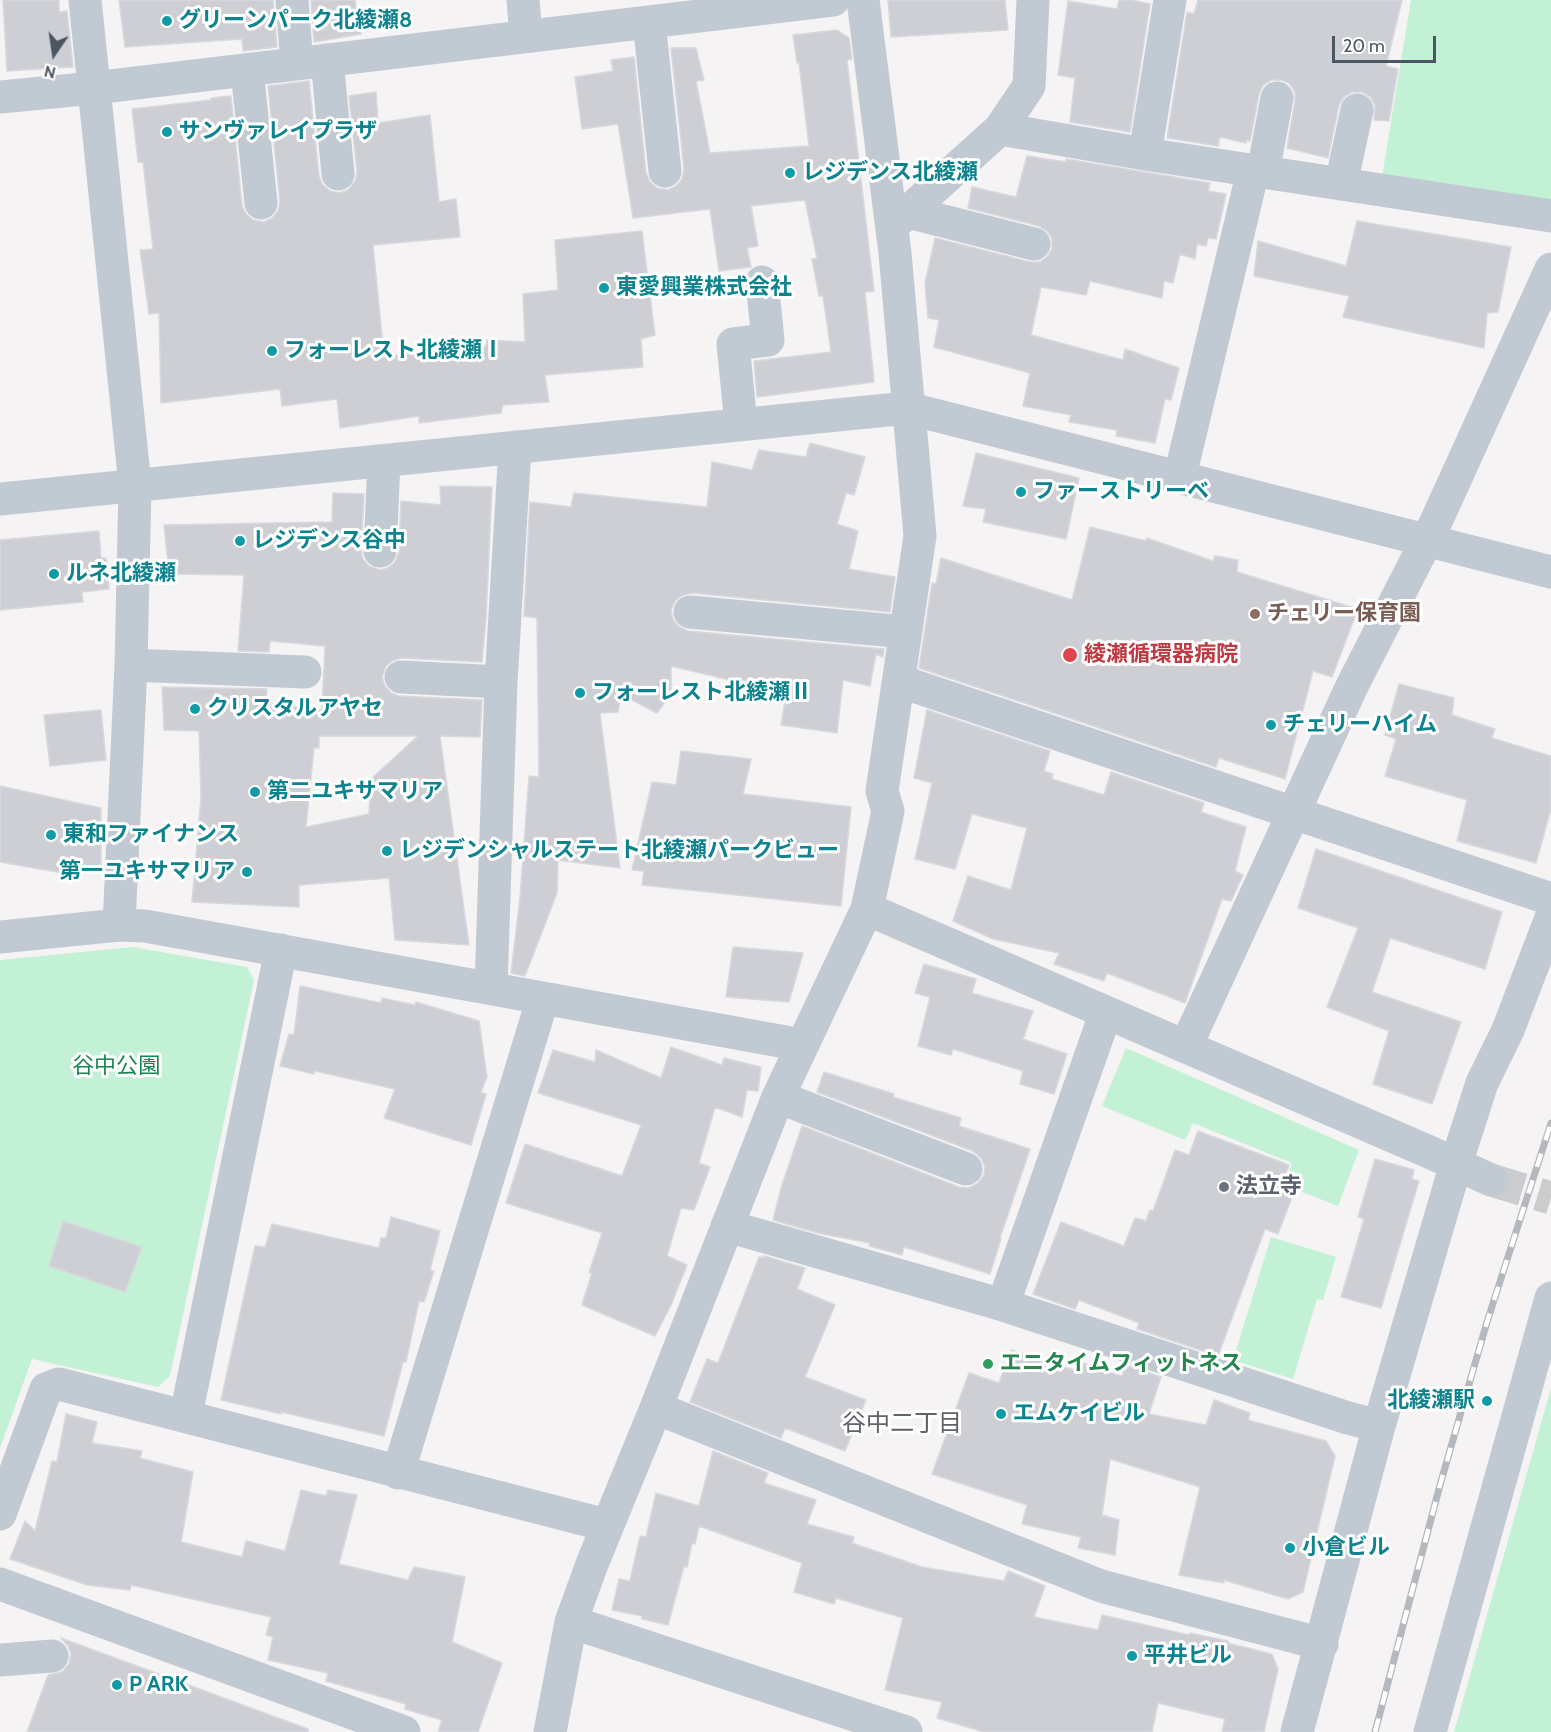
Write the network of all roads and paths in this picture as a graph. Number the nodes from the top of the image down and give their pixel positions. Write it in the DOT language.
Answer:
graph roads {
  1 [pos="85,0"];
  2 [pos="292,0"];
  3 [pos="523,0"];
  4 [pos="833,0"];
  5 [pos="863,0"];
  6 [pos="1033,0"];
  7 [pos="1170,0"];
  8 [pos="649,22"];
  9 [pos="526,36"];
  10 [pos="312,62"];
  11 [pos="247,70"];
  12 [pos="94,88"];
  13 [pos="0,97"];
  14 [pos="1277,98"];
  15 [pos="1357,110"];
  16 [pos="1000,129"];
  17 [pos="1144,154"];
  18 [pos="665,171"];
  19 [pos="1258,171"];
  20 [pos="338,174"];
  21 [pos="1341,184"];
  22 [pos="261,203"];
  23 [pos="1551,216"];
  24 [pos="900,219"];
  25 [pos="1034,244"];
  26 [pos="1551,269"];
  27 [pos="762,282"];
  28 [pos="908,408"];
  29 [pos="741,424"];
  30 [pos="515,447"];
  31 [pos="384,462"];
  32 [pos="1180,477"];
  33 [pos="135,484"];
  34 [pos="0,499"];
  35 [pos="1428,539"];
  36 [pos="380,551"];
  37 [pos="1551,572"];
  38 [pos="690,612"];
  39 [pos="905,632"];
  40 [pos="131,665"];
  41 [pos="305,672"];
  42 [pos="401,678"];
  43 [pos="899,681"];
  44 [pos="501,682"];
  45 [pos="1295,813"];
  46 [pos="1551,899"];
  47 [pos="867,909"];
  48 [pos="1551,918"];
  49 [pos="119,925"];
  50 [pos="0,937"];
  51 [pos="280,950"];
  52 [pos="491,987"];
  53 [pos="543,998"];
  54 [pos="1106,1012"];
  55 [pos="802,1045"];
  56 [pos="1186,1046"];
  57 [pos="778,1097"];
  58 [pos="966,1169"];
  59 [pos="1473,1172"];
  60 [pos="727,1226"];
  61 [pos="1551,1298"];
  62 [pos="1002,1305"];
  63 [pos="656,1408"];
  64 [pos="186,1415"];
  65 [pos="1379,1426"];
  66 [pos="398,1473"];
  67 [pos="0,1514"];
  68 [pos="606,1525"];
  69 [pos="0,1584"];
  70 [pos="571,1622"];
  71 [pos="1322,1644"];
  72 [pos="52,1656"];
  73 [pos="0,1660"];
  74 [pos="404,1732"];
  75 [pos="550,1732"];
  76 [pos="906,1732"];
  77 [pos="1297,1732"];
  78 [pos="1318,1732"];
  79 [pos="1430,1732"];
  1 -- 12 [label="street"];
  2 -- 10 [label="street"];
  3 -- 9 [label="street"];
  4 -- 8 [label="street"];
  5 -- 24 [label="street"];
  6 -- 16 [label="street"];
  7 -- 17 [label="street"];
  8 -- 9 [label="street"];
  8 -- 18 [label="street"];
  9 -- 10 [label="street"];
  10 -- 11 [label="street"];
  10 -- 20 [label="street"];
  11 -- 12 [label="street"];
  11 -- 22 [label="street"];
  12 -- 13 [label="street"];
  12 -- 33 [label="street"];
  14 -- 19 [label="street"];
  15 -- 21 [label="street"];
  16 -- 17 [label="street"];
  16 -- 24 [label="street"];
  17 -- 19 [label="street"];
  19 -- 21 [label="street"];
  19 -- 32 [label="street"];
  21 -- 23 [label="street"];
  24 -- 25 [label="street"];
  24 -- 28 [label="street"];
  26 -- 35 [label="street"];
  27 -- 29 [label="street"];
  28 -- 29 [label="street"];
  28 -- 32 [label="street"];
  28 -- 39 [label="street"];
  29 -- 30 [label="street"];
  30 -- 31 [label="street"];
  30 -- 44 [label="street"];
  31 -- 33 [label="street"];
  31 -- 36 [label="street"];
  32 -- 35 [label="street"];
  33 -- 34 [label="street"];
  33 -- 40 [label="street"];
  35 -- 37 [label="street"];
  35 -- 45 [label="street"];
  38 -- 39 [label="street"];
  39 -- 43 [label="street"];
  40 -- 41 [label="street"];
  40 -- 49 [label="street"];
  42 -- 44 [label="street"];
  43 -- 45 [label="street"];
  43 -- 47 [label="street"];
  44 -- 52 [label="street"];
  45 -- 46 [label="street"];
  45 -- 56 [label="street"];
  47 -- 54 [label="street"];
  47 -- 55 [label="street"];
  48 -- 59 [label="street"];
  49 -- 50 [label="street"];
  49 -- 51 [label="street"];
  51 -- 52 [label="street"];
  51 -- 64 [label="street"];
  52 -- 53 [label="street"];
  53 -- 55 [label="street"];
  53 -- 66 [label="street"];
  54 -- 56 [label="street"];
  54 -- 62 [label="street"];
  55 -- 57 [label="street"];
  56 -- 59 [label="street"];
  57 -- 58 [label="street"];
  57 -- 60 [label="street"];
  59 -- 65 [label="street"];
  59 -- 78 [label="street"];
  60 -- 62 [label="street"];
  60 -- 63 [label="street"];
  61 -- 79 [label="street"];
  62 -- 65 [label="street"];
  63 -- 68 [label="street"];
  63 -- 71 [label="street"];
  64 -- 66 [label="street"];
  64 -- 67 [label="street"];
  65 -- 71 [label="street"];
  66 -- 68 [label="street"];
  68 -- 70 [label="street"];
  69 -- 74 [label="street"];
  70 -- 75 [label="street"];
  70 -- 76 [label="street"];
  71 -- 77 [label="street"];
  72 -- 73 [label="street"];
}
